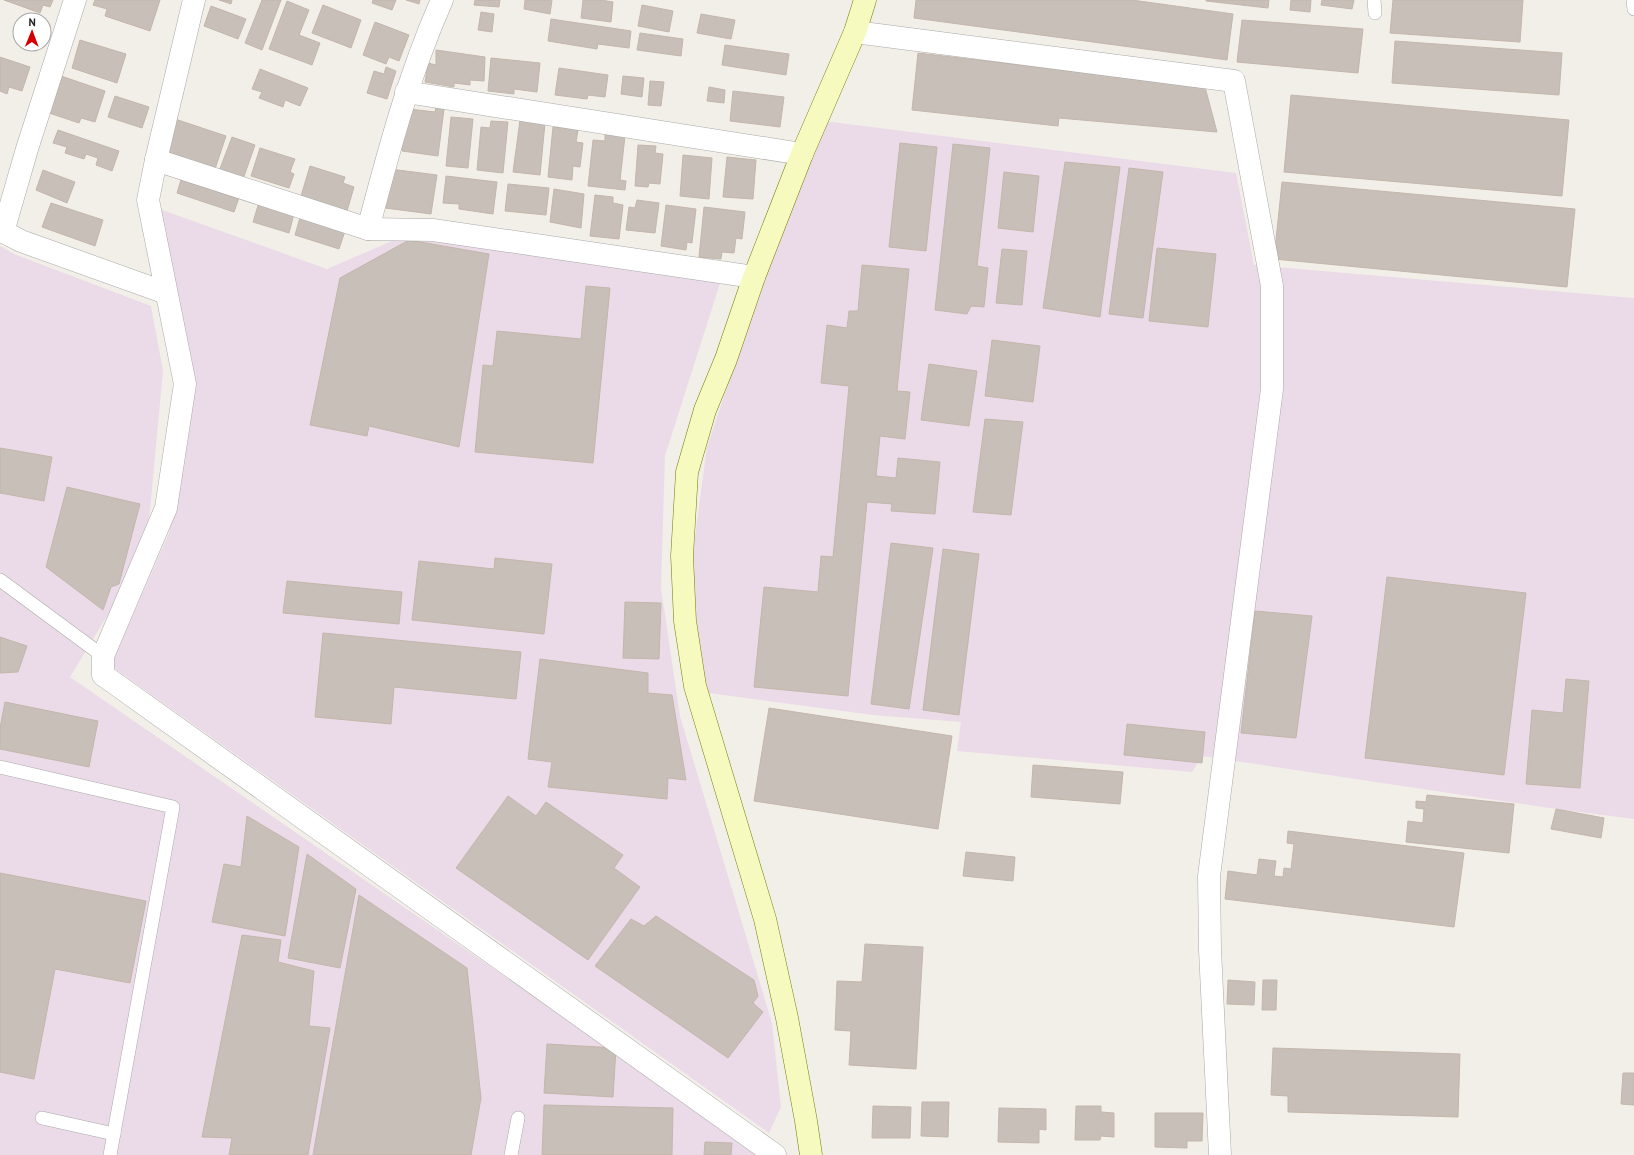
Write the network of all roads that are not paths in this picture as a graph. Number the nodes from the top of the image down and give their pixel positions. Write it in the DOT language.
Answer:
graph roads {
  1 [pos="75,0"];
  2 [pos="194,0"];
  3 [pos="442,0"];
  4 [pos="865,0"];
  5 [pos="1633,0"];
  6 [pos="1634,9"];
  7 [pos="855,32"];
  8 [pos="406,92"];
  9 [pos="802,154"];
  10 [pos="156,160"];
  11 [pos="368,229"];
  12 [pos="1,231"];
  13 [pos="754,277"];
  14 [pos="166,293"];
  15 [pos="0,580"];
  16 [pos="103,656"];
  17 [pos="0,767"];
  18 [pos="42,1118"];
  19 [pos="518,1118"];
  20 [pos="114,1134"];
  21 [pos="110,1155"];
  22 [pos="511,1155"];
  23 [pos="775,1155"];
  24 [pos="810,1155"];
  25 [pos="1220,1155"];
  1 -- 12 [label="street"];
  2 -- 10 [label="street"];
  3 -- 8 [label="street"];
  4 -- 7 [label="street"];
  5 -- 6 [label="lane"];
  7 -- 9 [label="street"];
  7 -- 25 [label="street"];
  8 -- 9 [label="street"];
  8 -- 11 [label="street"];
  9 -- 13 [label="street"];
  10 -- 11 [label="street"];
  10 -- 14 [label="street"];
  11 -- 13 [label="street"];
  12 -- 14 [label="street"];
  13 -- 24 [label="street"];
  14 -- 16 [label="street"];
  15 -- 16 [label="lane"];
  16 -- 23 [label="street"];
  17 -- 20 [label="lane"];
  18 -- 20 [label="lane"];
  19 -- 22 [label="lane"];
  20 -- 21 [label="lane"];
}
